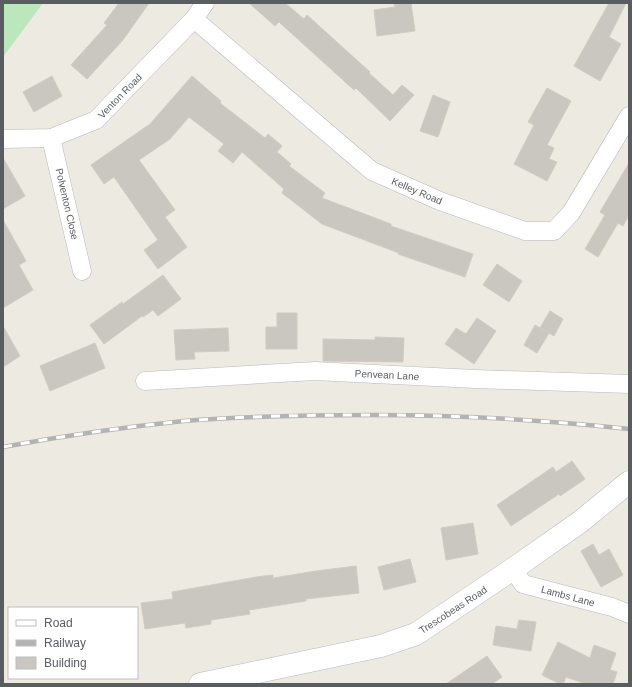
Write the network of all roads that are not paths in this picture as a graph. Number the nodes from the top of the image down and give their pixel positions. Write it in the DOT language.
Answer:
graph roads {
  1 [pos="205,3"];
  2 [pos="194,19"];
  3 [pos="629,116"];
  4 [pos="52,138"];
  5 [pos="3,139"];
  6 [pos="82,270"];
  7 [pos="145,381"];
  8 [pos="629,384"];
  9 [pos="629,482"];
  10 [pos="513,569"];
  11 [pos="629,614"];
  12 [pos="200,684"];
  1 -- 2 [label="street, Venton Road"];
  2 -- 3 [label="street, Kelley Road"];
  2 -- 4 [label="street, Venton Road"];
  4 -- 5 [label="street, Venton Road"];
  4 -- 6 [label="street, Polventon Close"];
  7 -- 8 [label="street, Penvean Lane"];
  9 -- 10 [label="street, Trescobeas Road"];
  10 -- 11 [label="street, Lambs Lane"];
  10 -- 12 [label="street, Trescobeas Road"];
}
